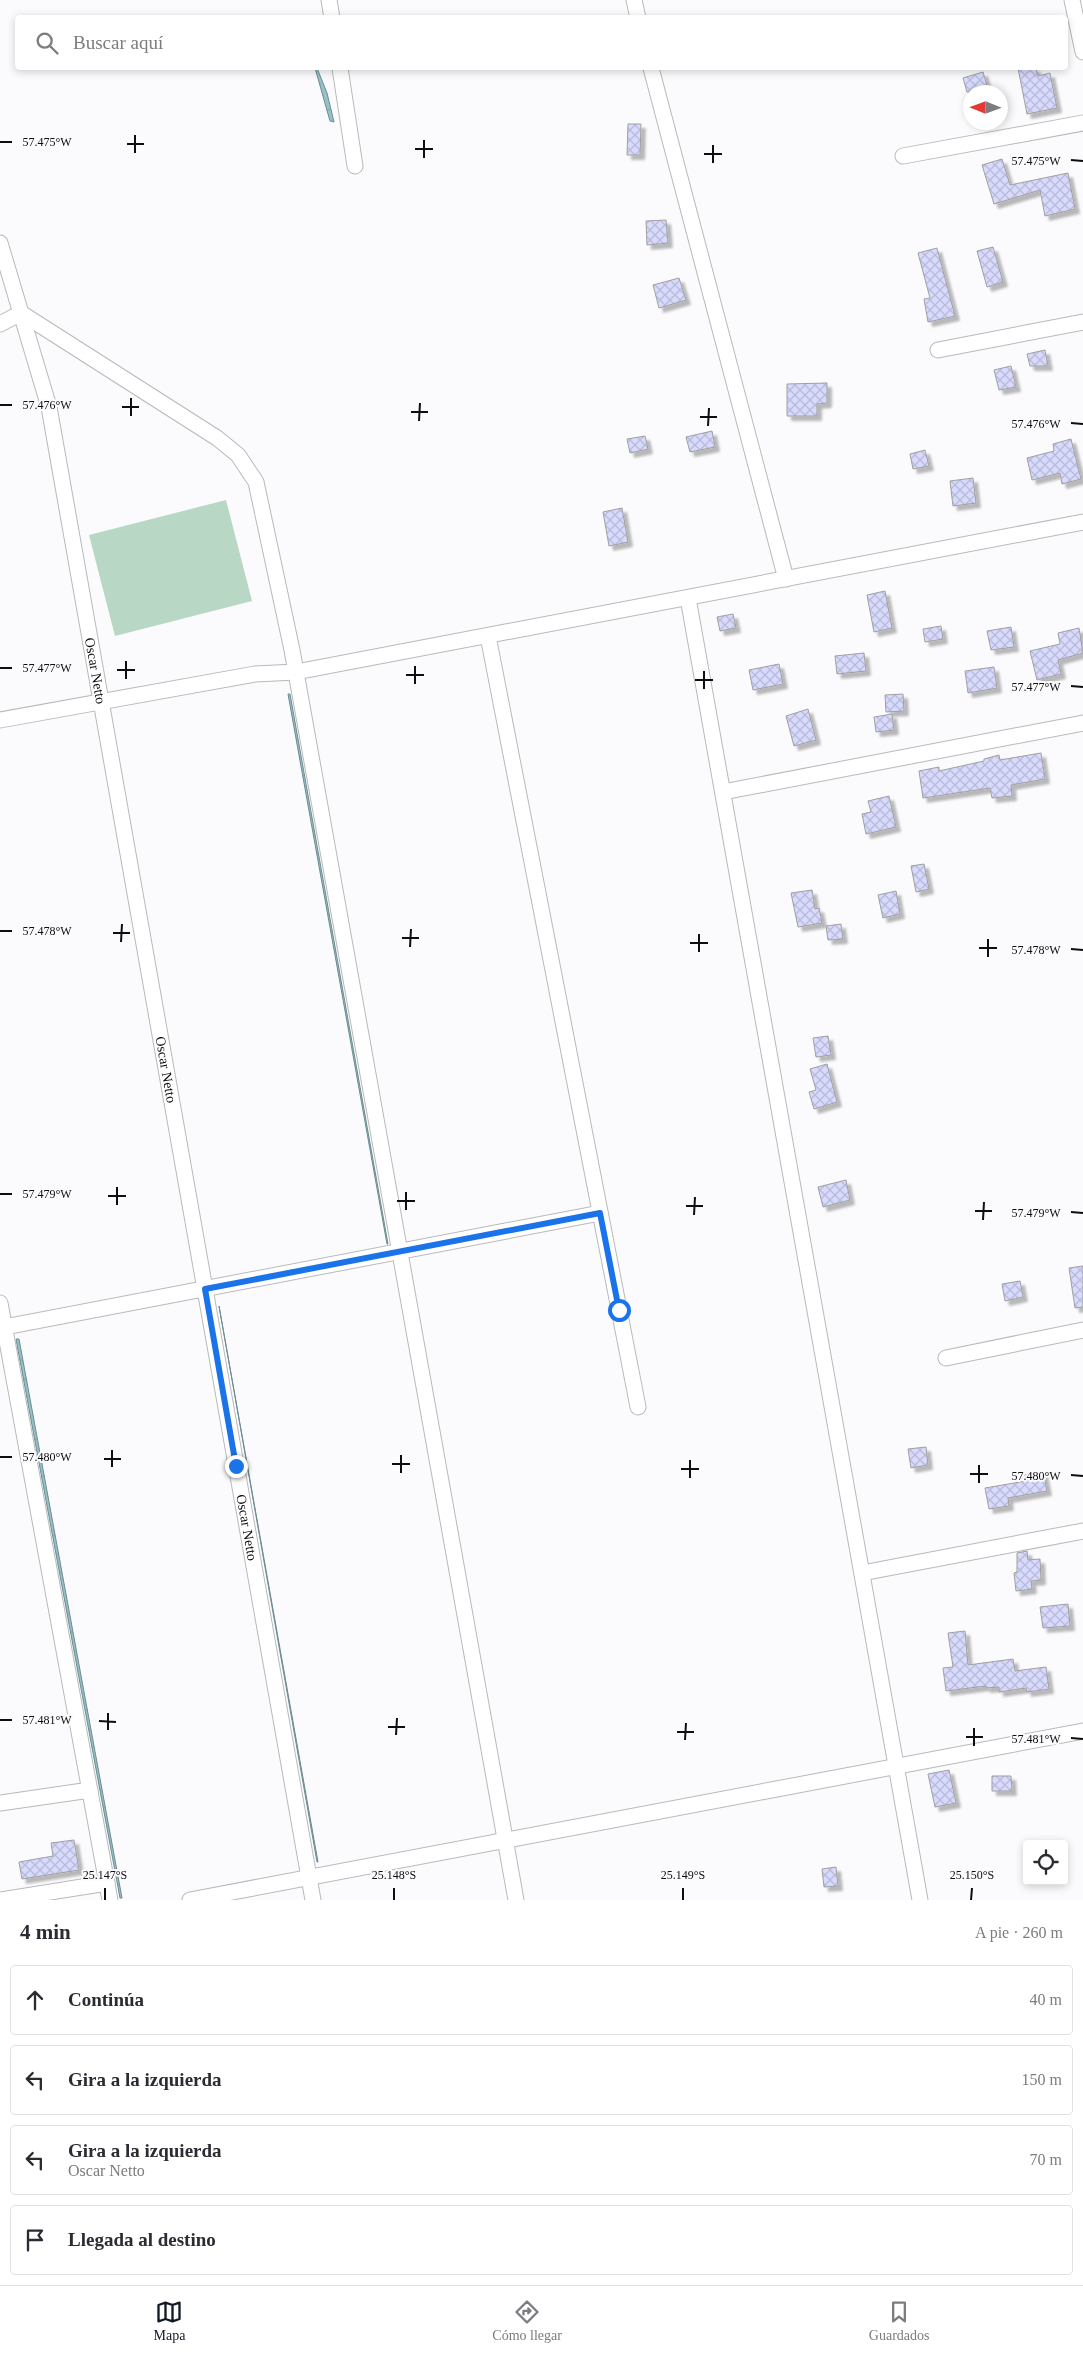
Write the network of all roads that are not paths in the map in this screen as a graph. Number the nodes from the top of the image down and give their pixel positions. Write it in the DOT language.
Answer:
graph roads {
  1 [pos="329,0"];
  2 [pos="634,0"];
  3 [pos="1072,0"];
  4 [pos="332,15"];
  5 [pos="637,15"];
  6 [pos="1083,52"];
  7 [pos="340,70"];
  8 [pos="652,70"];
  9 [pos="1083,123"];
  10 [pos="902,156"];
  11 [pos="355,166"];
  12 [pos="0,243"];
  13 [pos="21,313"];
  14 [pos="1083,322"];
  15 [pos="0,324"];
  16 [pos="938,350"];
  17 [pos="1083,522"];
  18 [pos="786,580"];
  19 [pos="688,598"];
  20 [pos="488,636"];
  21 [pos="296,672"];
  22 [pos="101,700"];
  23 [pos="0,720"];
  24 [pos="1083,723"];
  25 [pos="723,792"];
  26 [pos="600,1213"];
  27 [pos="400,1252"];
  28 [pos="205,1289"];
  29 [pos="0,1303"];
  30 [pos="2,1327"];
  31 [pos="1083,1330"];
  32 [pos="946,1358"];
  33 [pos="638,1407"];
  34 [pos="1083,1531"];
  35 [pos="862,1573"];
  36 [pos="1083,1731"];
  37 [pos="897,1768"];
  38 [pos="90,1790"];
  39 [pos="0,1802"];
  40 [pos="506,1841"];
  41 [pos="309,1878"];
  42 [pos="107,1883"];
  43 [pos="0,1900"];
  44 [pos="110,1900"];
  45 [pos="190,1900"];
  46 [pos="313,1900"];
  47 [pos="516,1900"];
  48 [pos="920,1900"];
  1 -- 4 [label="street"];
  2 -- 5 [label="street"];
  3 -- 6 [label="street"];
  7 -- 11 [label="street"];
  8 -- 18 [label="street"];
  9 -- 10 [label="street"];
  12 -- 13 [label="street, Oscar Netto"];
  13 -- 15 [label="street"];
  13 -- 21 [label="street"];
  13 -- 22 [label="street, Oscar Netto"];
  14 -- 16 [label="street"];
  17 -- 18 [label="street"];
  18 -- 19 [label="street"];
  19 -- 20 [label="street"];
  19 -- 25 [label="street"];
  20 -- 21 [label="street"];
  20 -- 26 [label="street"];
  21 -- 22 [label="street"];
  21 -- 27 [label="street"];
  22 -- 23 [label="street"];
  22 -- 28 [label="street, Oscar Netto"];
  24 -- 25 [label="street"];
  25 -- 35 [label="street"];
  26 -- 27 [label="street"];
  26 -- 33 [label="street"];
  27 -- 28 [label="street"];
  27 -- 40 [label="street"];
  28 -- 30 [label="street"];
  28 -- 41 [label="street, Oscar Netto"];
  29 -- 30 [label="street"];
  30 -- 38 [label="street"];
  31 -- 32 [label="street"];
  34 -- 35 [label="street"];
  35 -- 37 [label="street"];
  36 -- 37 [label="street"];
  37 -- 40 [label="street"];
  37 -- 48 [label="street"];
  38 -- 39 [label="street"];
  38 -- 42 [label="street"];
  40 -- 41 [label="street"];
  40 -- 47 [label="street"];
  41 -- 45 [label="street"];
  41 -- 46 [label="street, Oscar Netto"];
  42 -- 43 [label="street"];
  42 -- 44 [label="street"];
}
